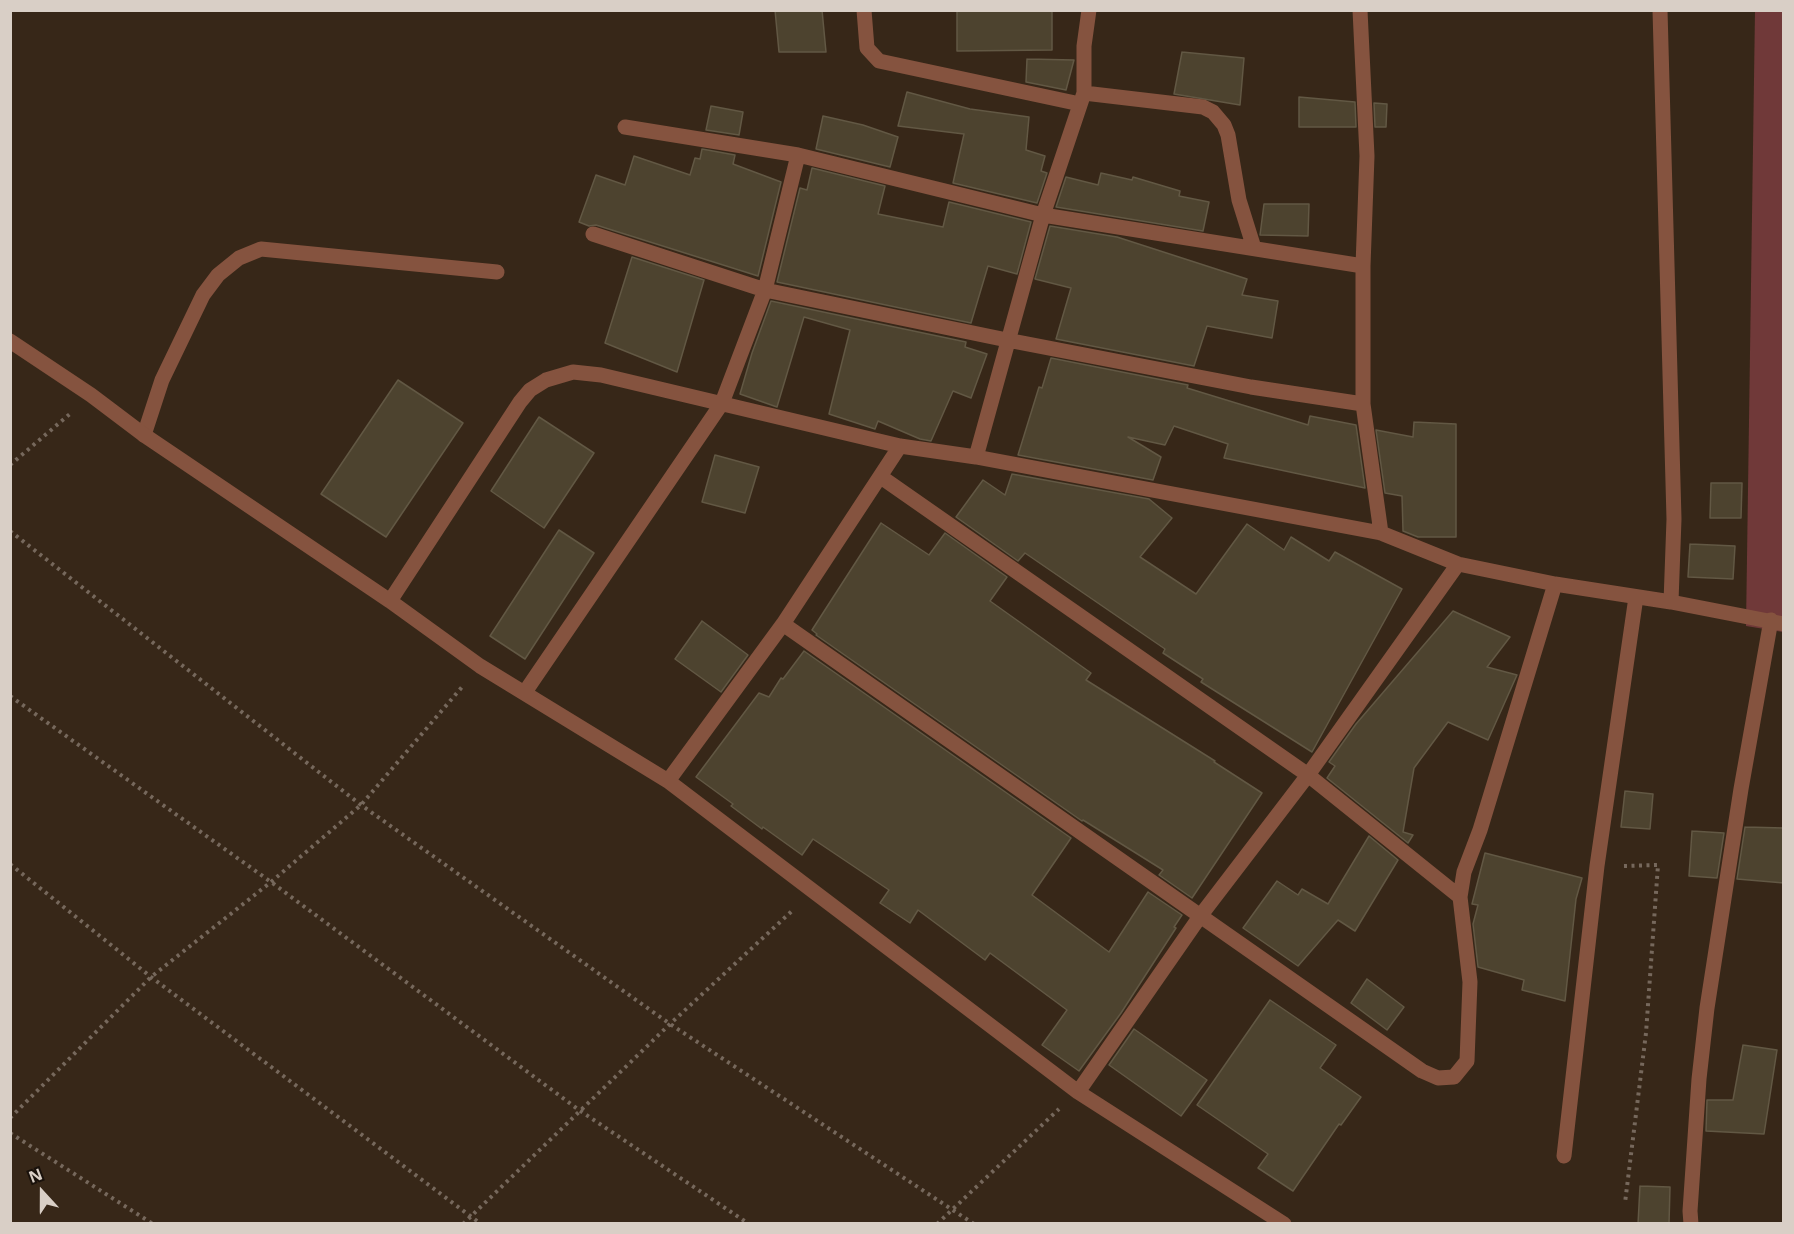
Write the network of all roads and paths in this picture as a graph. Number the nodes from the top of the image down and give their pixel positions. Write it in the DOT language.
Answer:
graph roads {
  1 [pos="864,10"];
  2 [pos="1089,10"];
  3 [pos="1360,10"];
  4 [pos="1660,10"];
  5 [pos="1082,98"];
  6 [pos="625,128"];
  7 [pos="798,155"];
  8 [pos="1043,215"];
  9 [pos="593,234"];
  10 [pos="1254,248"];
  11 [pos="1363,266"];
  12 [pos="497,272"];
  13 [pos="765,290"];
  14 [pos="1007,340"];
  15 [pos="10,341"];
  16 [pos="91,395"];
  17 [pos="722,403"];
  18 [pos="1364,404"];
  19 [pos="144,435"];
  20 [pos="900,446"];
  21 [pos="976,457"];
  22 [pos="10,465"];
  23 [pos="881,477"];
  24 [pos="10,531"];
  25 [pos="1381,533"];
  26 [pos="1458,564"];
  27 [pos="1555,584"];
  28 [pos="1636,597"];
  29 [pos="390,601"];
  30 [pos="1671,602"];
  31 [pos="1777,622"];
  32 [pos="783,624"];
  33 [pos="480,666"];
  34 [pos="525,692"];
  35 [pos="10,696"];
  36 [pos="1308,775"];
  37 [pos="668,781"];
  38 [pos="362,805"];
  39 [pos="10,864"];
  40 [pos="1597,866"];
  41 [pos="271,882"];
  42 [pos="814,890"];
  43 [pos="1460,897"];
  44 [pos="1201,915"];
  45 [pos="151,977"];
  46 [pos="670,1024"];
  47 [pos="1078,1092"];
  48 [pos="579,1110"];
  49 [pos="10,1118"];
  50 [pos="10,1133"];
  51 [pos="1564,1156"];
  52 [pos="1625,1203"];
  53 [pos="952,1208"];
  54 [pos="470,1216"];
  55 [pos="153,1224"];
  56 [pos="463,1224"];
  57 [pos="481,1224"];
  58 [pos="749,1224"];
  59 [pos="937,1224"];
  60 [pos="974,1224"];
  61 [pos="1284,1224"];
  62 [pos="1691,1224"];
  1 -- 5 [label="street"];
  2 -- 5 [label="street"];
  3 -- 11 [label="street"];
  4 -- 30 [label="street"];
  5 -- 8 [label="street"];
  5 -- 10 [label="street"];
  6 -- 7 [label="street"];
  7 -- 8 [label="street"];
  7 -- 13 [label="street"];
  8 -- 10 [label="street"];
  8 -- 14 [label="street"];
  9 -- 13 [label="street"];
  10 -- 11 [label="street"];
  11 -- 18 [label="street"];
  12 -- 19 [label="street"];
  13 -- 14 [label="street"];
  13 -- 17 [label="street"];
  14 -- 18 [label="street"];
  14 -- 21 [label="street"];
  15 -- 16 [label="street"];
  16 -- 19 [label="street"];
  16 -- 22 [label="path"];
  17 -- 20 [label="street"];
  17 -- 29 [label="street"];
  17 -- 34 [label="street"];
  18 -- 25 [label="street"];
  19 -- 29 [label="street"];
  20 -- 21 [label="street"];
  20 -- 23 [label="street"];
  21 -- 25 [label="street"];
  23 -- 32 [label="street"];
  23 -- 36 [label="street"];
  24 -- 38 [label="path"];
  25 -- 26 [label="street"];
  26 -- 27 [label="street"];
  26 -- 36 [label="street"];
  27 -- 28 [label="street"];
  27 -- 43 [label="street"];
  28 -- 30 [label="street"];
  28 -- 40 [label="street"];
  29 -- 33 [label="street"];
  30 -- 31 [label="street"];
  31 -- 62 [label="street"];
  32 -- 37 [label="street"];
  32 -- 44 [label="street"];
  33 -- 34 [label="street"];
  33 -- 38 [label="path"];
  34 -- 37 [label="street"];
  35 -- 41 [label="path"];
  36 -- 43 [label="street"];
  36 -- 44 [label="street"];
  37 -- 42 [label="street"];
  38 -- 41 [label="path"];
  38 -- 46 [label="path"];
  39 -- 45 [label="path"];
  40 -- 51 [label="street"];
  40 -- 52 [label="path"];
  41 -- 45 [label="path"];
  41 -- 48 [label="path"];
  42 -- 46 [label="path"];
  42 -- 47 [label="street"];
  43 -- 44 [label="street"];
  44 -- 47 [label="street"];
  45 -- 49 [label="path"];
  45 -- 54 [label="path"];
  46 -- 48 [label="path"];
  46 -- 53 [label="path"];
  47 -- 53 [label="path"];
  47 -- 61 [label="street"];
  48 -- 54 [label="path"];
  48 -- 58 [label="path"];
  50 -- 55 [label="path"];
  53 -- 59 [label="path"];
  53 -- 60 [label="path"];
  54 -- 56 [label="path"];
  54 -- 57 [label="path"];
}
